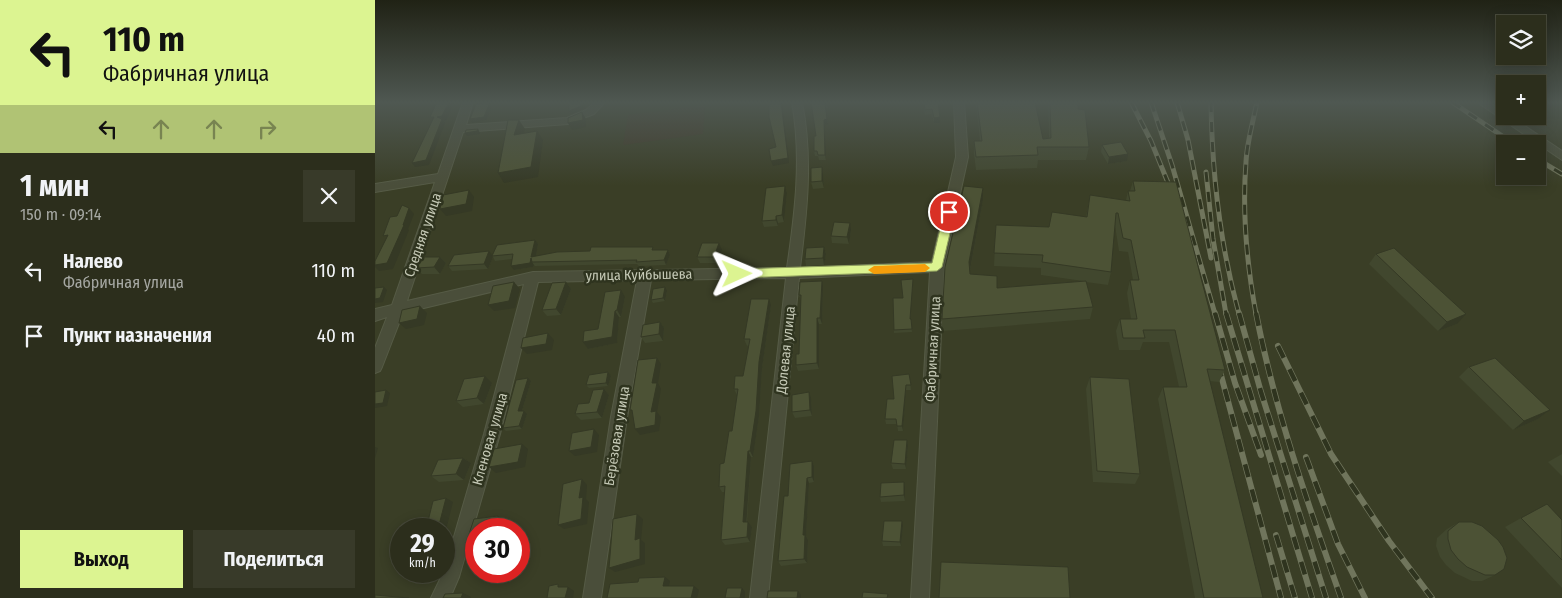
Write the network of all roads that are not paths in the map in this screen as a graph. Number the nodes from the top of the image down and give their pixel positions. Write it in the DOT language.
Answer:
graph roads {
  1 [pos="459,129"];
  2 [pos="802,130"];
  3 [pos="960,130"];
  4 [pos="1523,130"];
  5 [pos="1562,156"];
  6 [pos="443,177"];
  7 [pos="375,188"];
  8 [pos="937,267"];
  9 [pos="792,273"];
  10 [pos="645,274"];
  11 [pos="533,277"];
  12 [pos="396,310"];
  13 [pos="375,315"];
  14 [pos="375,367"];
  15 [pos="440,598"];
  16 [pos="592,598"];
  17 [pos="759,598"];
  18 [pos="920,598"];
  1 -- 6 [label="street, Средняя улица"];
  2 -- 9 [label="street, Долевая улица"];
  3 -- 8 [label="street, Фабричная улица"];
  4 -- 5 [label="street"];
  6 -- 7 [label="street"];
  6 -- 12 [label="street, Средняя улица"];
  8 -- 9 [label="street, улица Куйбышева"];
  8 -- 18 [label="street, Фабричная улица"];
  9 -- 10 [label="street, улица Куйбышева"];
  9 -- 17 [label="street, Долевая улица"];
  10 -- 11 [label="street, улица Куйбышева"];
  10 -- 16 [label="street, Берёзовая улица"];
  11 -- 12 [label="street, улица Куйбышева"];
  11 -- 15 [label="street, Кленовая улица"];
  12 -- 13 [label="street, улица Куйбышева"];
  12 -- 14 [label="street, Средняя улица"];
}
